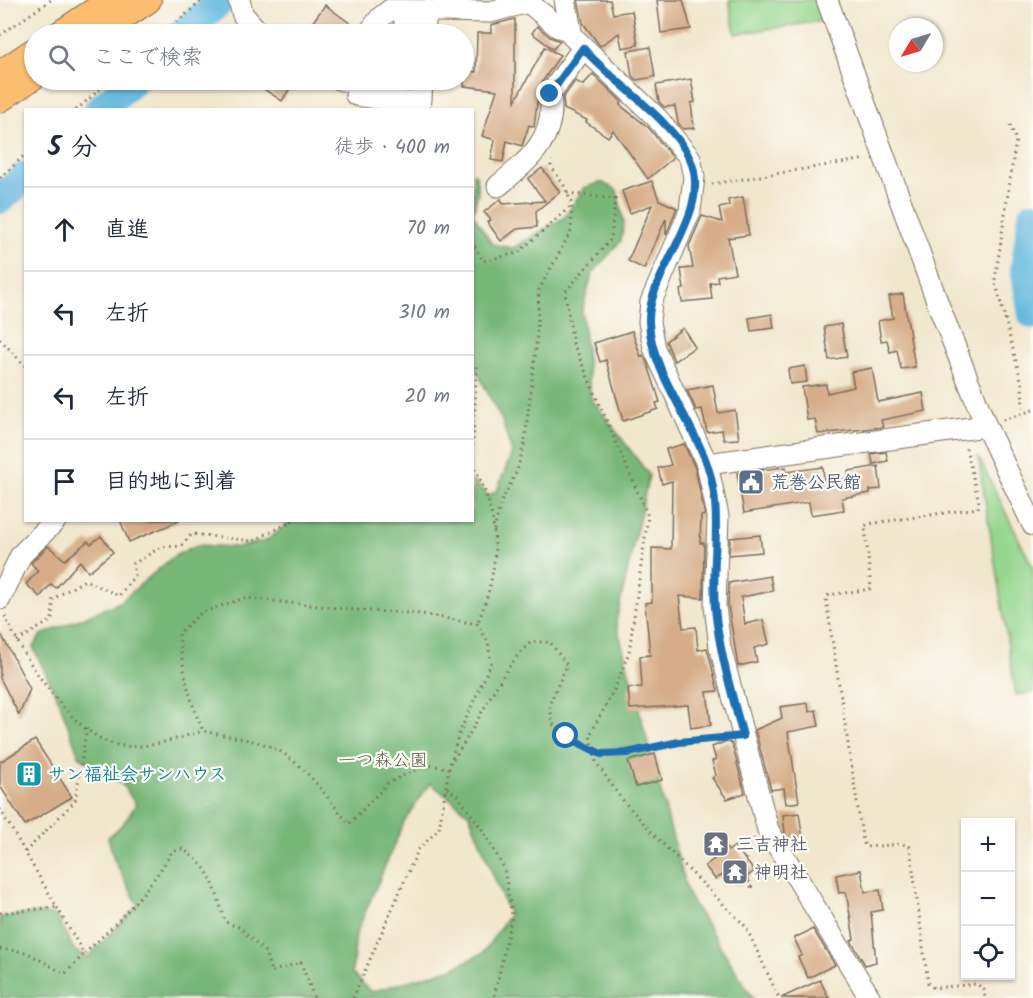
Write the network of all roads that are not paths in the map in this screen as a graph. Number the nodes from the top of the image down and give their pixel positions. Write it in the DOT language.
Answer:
graph roads {
  1 [pos="111,0"];
  2 [pos="148,0"];
  3 [pos="565,0"];
  4 [pos="828,0"];
  5 [pos="239,1"];
  6 [pos="528,1"];
  7 [pos="416,10"];
  8 [pos="75,24"];
  9 [pos="112,24"];
  10 [pos="251,24"];
  11 [pos="376,24"];
  12 [pos="409,24"];
  13 [pos="421,24"];
  14 [pos="570,30"];
  15 [pos="583,48"];
  16 [pos="24,58"];
  17 [pos="0,74"];
  18 [pos="24,83"];
  19 [pos="357,90"];
  20 [pos="422,90"];
  21 [pos="0,99"];
  22 [pos="498,186"];
  23 [pos="986,426"];
  24 [pos="707,464"];
  25 [pos="54,522"];
  26 [pos="1033,525"];
  27 [pos="2,606"];
  28 [pos="870,998"];
  1 -- 8 [label="main road"];
  2 -- 9 [label="main road"];
  3 -- 14 [label="street"];
  4 -- 23 [label="street"];
  5 -- 10 [label="street"];
  6 -- 7 [label="street"];
  6 -- 14 [label="street"];
  7 -- 11 [label="street"];
  7 -- 12 [label="street"];
  7 -- 13 [label="street"];
  14 -- 15 [label="street"];
  15 -- 22 [label="street"];
  15 -- 24 [label="street"];
  16 -- 17 [label="main road"];
  18 -- 21 [label="main road"];
  19 -- 20 [label="street"];
  23 -- 24 [label="street"];
  23 -- 26 [label="street"];
  24 -- 28 [label="street"];
  25 -- 27 [label="street"];
}
